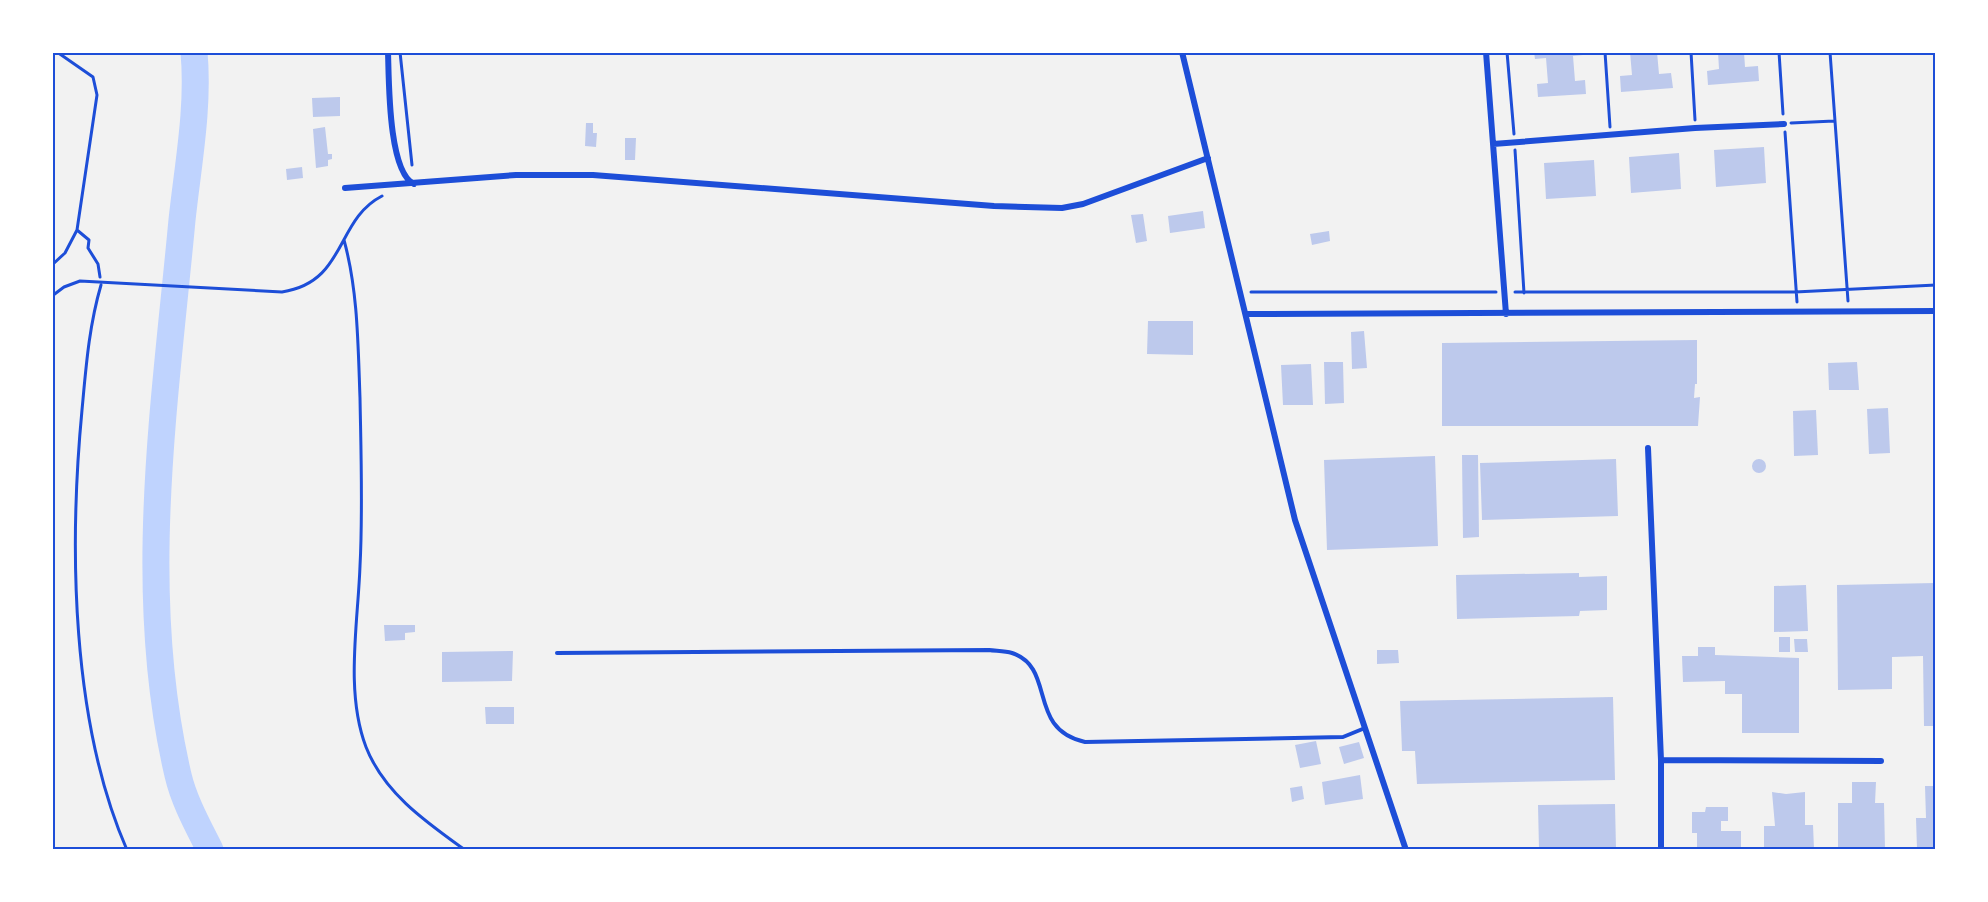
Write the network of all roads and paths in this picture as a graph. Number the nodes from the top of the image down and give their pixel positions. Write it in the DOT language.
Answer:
graph roads {
  1 [pos="57,52"];
  2 [pos="388,52"];
  3 [pos="400,52"];
  4 [pos="1182,52"];
  5 [pos="1486,52"];
  6 [pos="1508,52"];
  7 [pos="1605,52"];
  8 [pos="1691,52"];
  9 [pos="1779,52"];
  10 [pos="1830,52"];
  11 [pos="1834,121"];
  12 [pos="1784,124"];
  13 [pos="1695,128"];
  14 [pos="1611,135"];
  15 [pos="1514,143"];
  16 [pos="1493,144"];
  17 [pos="1208,158"];
  18 [pos="415,185"];
  19 [pos="345,188"];
  20 [pos="387,194"];
  21 [pos="77,230"];
  22 [pos="344,240"];
  23 [pos="52,266"];
  24 [pos="100,277"];
  25 [pos="101,285"];
  26 [pos="1935,285"];
  27 [pos="1847,291"];
  28 [pos="1238,292"];
  29 [pos="1504,292"];
  30 [pos="1795,292"];
  31 [pos="1524,293"];
  32 [pos="52,296"];
  33 [pos="1850,311"];
  34 [pos="1935,311"];
  35 [pos="1246,314"];
  36 [pos="1506,314"];
  37 [pos="1648,448"];
  38 [pos="557,653"];
  39 [pos="1366,728"];
  40 [pos="1660,760"];
  41 [pos="1881,761"];
  42 [pos="127,849"];
  43 [pos="465,849"];
  44 [pos="1406,849"];
  45 [pos="1661,849"];
  1 -- 21 [label="path"];
  2 -- 18 [label="street"];
  3 -- 18 [label="path"];
  4 -- 17 [label="street"];
  5 -- 16 [label="street"];
  6 -- 15 [label="path"];
  7 -- 14 [label="path"];
  8 -- 13 [label="path"];
  9 -- 12 [label="path"];
  10 -- 11 [label="path"];
  11 -- 12 [label="path"];
  11 -- 27 [label="path"];
  12 -- 13 [label="street"];
  12 -- 30 [label="path"];
  13 -- 14 [label="street"];
  14 -- 15 [label="street"];
  15 -- 16 [label="street"];
  15 -- 31 [label="path"];
  16 -- 29 [label="street"];
  17 -- 18 [label="street"];
  17 -- 28 [label="street"];
  18 -- 19 [label="street"];
  20 -- 22 [label="path"];
  21 -- 23 [label="path"];
  21 -- 24 [label="path"];
  22 -- 32 [label="path"];
  22 -- 43 [label="path"];
  25 -- 42 [label="path"];
  26 -- 27 [label="path"];
  27 -- 30 [label="path"];
  27 -- 33 [label="path"];
  28 -- 29 [label="path"];
  28 -- 35 [label="street"];
  29 -- 31 [label="path"];
  29 -- 36 [label="street"];
  30 -- 31 [label="path"];
  33 -- 34 [label="street"];
  33 -- 36 [label="street"];
  35 -- 36 [label="street"];
  35 -- 39 [label="street"];
  37 -- 40 [label="street"];
  38 -- 39 [label="lane"];
  39 -- 44 [label="street"];
  40 -- 41 [label="street"];
  40 -- 45 [label="street"];
}
